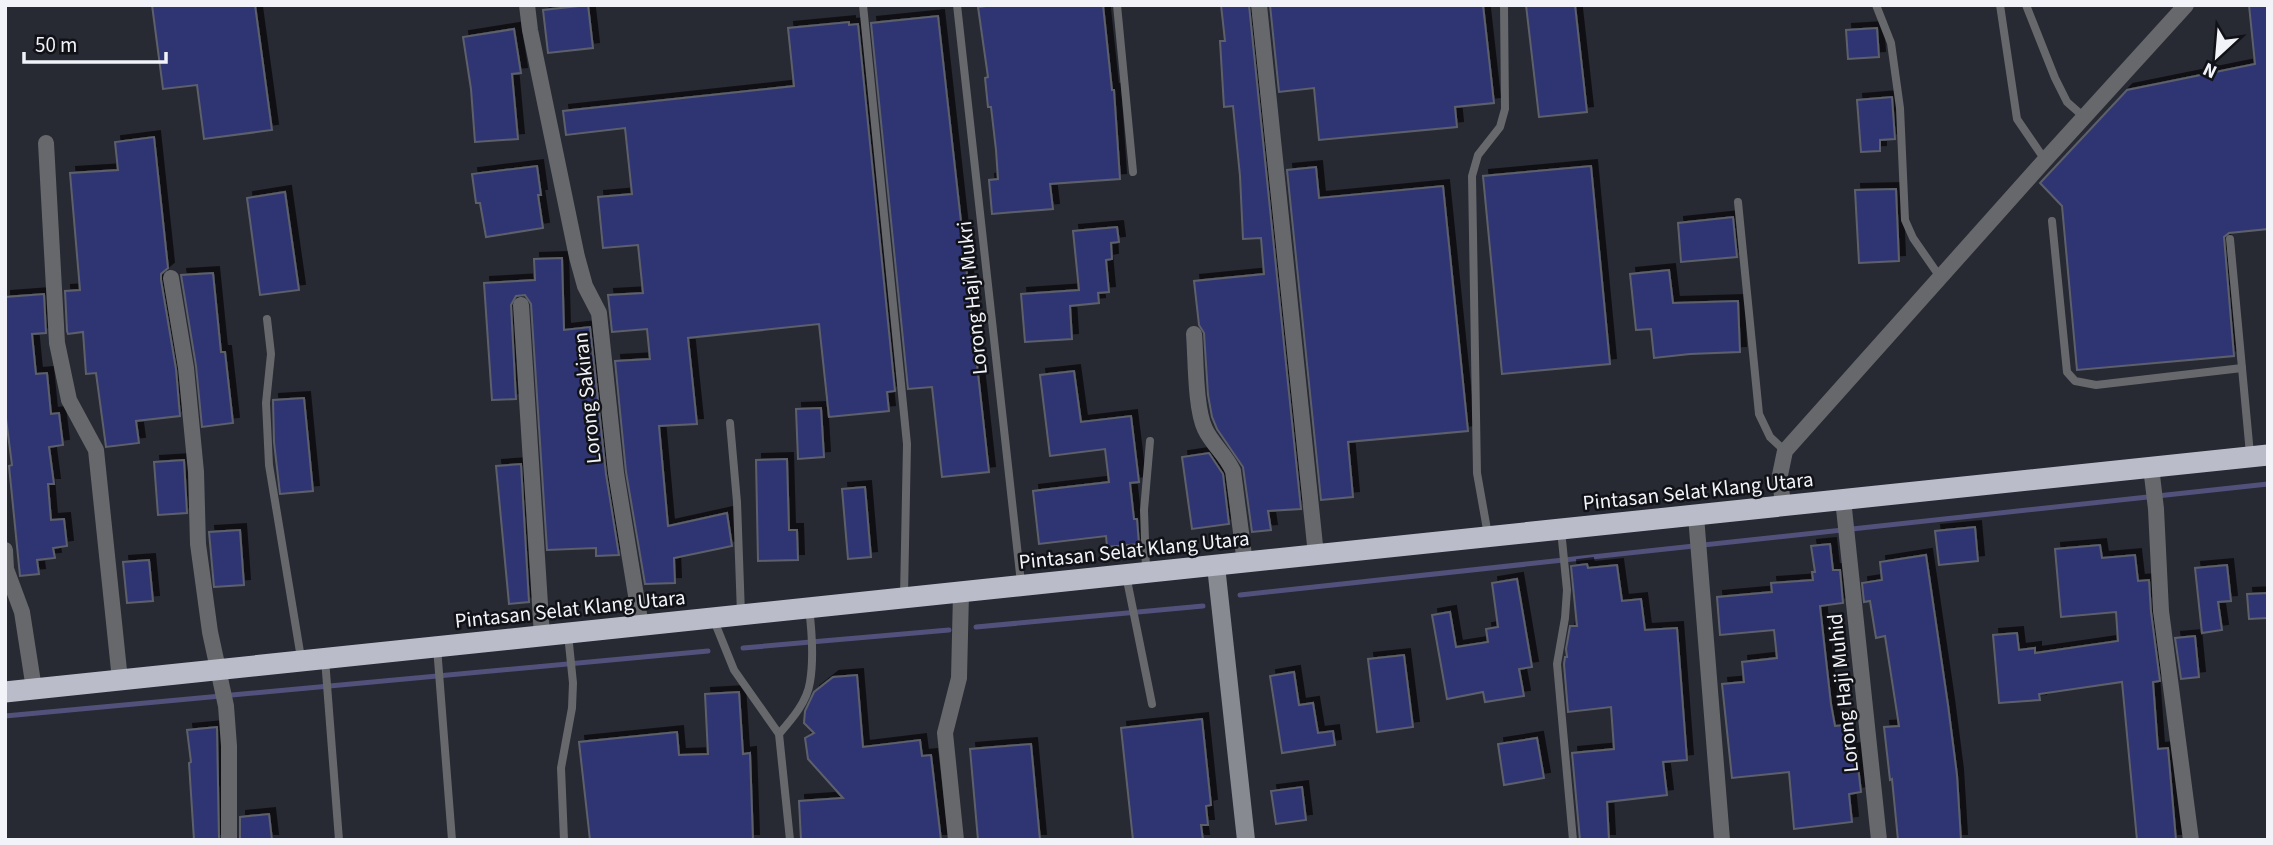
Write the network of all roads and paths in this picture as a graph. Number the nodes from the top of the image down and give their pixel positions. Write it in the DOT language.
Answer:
graph roads {
  1 [pos="527,5"];
  2 [pos="863,5"];
  3 [pos="957,5"];
  4 [pos="1117,5"];
  5 [pos="1259,5"];
  6 [pos="1504,5"];
  7 [pos="1875,5"];
  8 [pos="2000,5"];
  9 [pos="2026,5"];
  10 [pos="2186,5"];
  11 [pos="2082,115"];
  12 [pos="46,143"];
  13 [pos="2045,160"];
  14 [pos="1133,172"];
  15 [pos="1738,202"];
  16 [pos="2052,221"];
  17 [pos="2230,239"];
  18 [pos="171,278"];
  19 [pos="1940,278"];
  20 [pos="522,305"];
  21 [pos="267,319"];
  22 [pos="1194,334"];
  23 [pos="2242,368"];
  24 [pos="730,423"];
  25 [pos="1150,441"];
  26 [pos="1785,451"];
  27 [pos="2259,456"];
  28 [pos="2152,475"];
  29 [pos="1844,506"];
  30 [pos="1783,508"];
  31 [pos="1696,524"];
  32 [pos="1562,537"];
  33 [pos="1489,538"];
  34 [pos="5,550"];
  35 [pos="1316,555"];
  36 [pos="1245,563"];
  37 [pos="1216,566"];
  38 [pos="1136,574"];
  39 [pos="1021,586"];
  40 [pos="961,593"];
  41 [pos="904,599"];
  42 [pos="809,608"];
  43 [pos="741,614"];
  44 [pos="713,618"];
  45 [pos="641,626"];
  46 [pos="568,634"];
  47 [pos="542,636"];
  48 [pos="438,658"];
  49 [pos="302,661"];
  50 [pos="326,668"];
  51 [pos="220,670"];
  52 [pos="120,680"];
  53 [pos="34,689"];
  54 [pos="5,692"];
  55 [pos="1152,704"];
  56 [pos="779,734"];
  57 [pos="229,840"];
  58 [pos="339,840"];
  59 [pos="452,840"];
  60 [pos="564,840"];
  61 [pos="790,840"];
  62 [pos="956,840"];
  63 [pos="1246,840"];
  64 [pos="1573,840"];
  65 [pos="1722,840"];
  66 [pos="1879,840"];
  67 [pos="2192,840"];
  1 -- 45 [label="street, Lorong Sakiran"];
  2 -- 41 [label="lane"];
  3 -- 39 [label="lane, Lorong Haji Mukri"];
  4 -- 14 [label="lane"];
  5 -- 35 [label="street"];
  6 -- 33 [label="lane"];
  7 -- 19 [label="lane"];
  8 -- 13 [label="lane"];
  9 -- 11 [label="lane"];
  10 -- 11 [label="street"];
  11 -- 13 [label="street"];
  12 -- 52 [label="street"];
  13 -- 19 [label="street"];
  15 -- 26 [label="lane"];
  16 -- 23 [label="lane"];
  17 -- 23 [label="lane"];
  18 -- 51 [label="street"];
  19 -- 26 [label="street"];
  20 -- 47 [label="street"];
  21 -- 49 [label="lane"];
  22 -- 36 [label="street"];
  23 -- 27 [label="lane"];
  24 -- 43 [label="lane"];
  25 -- 38 [label="lane"];
  26 -- 30 [label="street"];
  27 -- 28 [label="highway, Pintasan Selat Klang Utara"];
  28 -- 29 [label="highway, Pintasan Selat Klang Utara"];
  28 -- 67 [label="street"];
  29 -- 30 [label="highway, Pintasan Selat Klang Utara"];
  29 -- 66 [label="street, Lorong Haji Muhid"];
  30 -- 31 [label="highway, Pintasan Selat Klang Utara"];
  31 -- 32 [label="highway, Pintasan Selat Klang Utara"];
  31 -- 65 [label="street"];
  32 -- 33 [label="highway, Pintasan Selat Klang Utara"];
  32 -- 64 [label="lane"];
  33 -- 35 [label="highway, Pintasan Selat Klang Utara"];
  34 -- 53 [label="street"];
  35 -- 36 [label="highway, Pintasan Selat Klang Utara"];
  36 -- 37 [label="highway, Pintasan Selat Klang Utara"];
  37 -- 38 [label="highway, Pintasan Selat Klang Utara"];
  37 -- 63 [label="street"];
  38 -- 39 [label="highway, Pintasan Selat Klang Utara"];
  38 -- 55 [label="lane"];
  39 -- 40 [label="highway, Pintasan Selat Klang Utara"];
  40 -- 41 [label="highway, Pintasan Selat Klang Utara"];
  40 -- 62 [label="street"];
  41 -- 42 [label="highway, Pintasan Selat Klang Utara"];
  42 -- 43 [label="highway, Pintasan Selat Klang Utara"];
  42 -- 56 [label="lane"];
  43 -- 44 [label="highway, Pintasan Selat Klang Utara"];
  44 -- 45 [label="highway, Pintasan Selat Klang Utara"];
  44 -- 56 [label="lane"];
  45 -- 46 [label="highway, Pintasan Selat Klang Utara"];
  46 -- 47 [label="highway, Pintasan Selat Klang Utara"];
  46 -- 60 [label="lane"];
  47 -- 48 [label="highway, Pintasan Selat Klang Utara"];
  48 -- 50 [label="highway, Pintasan Selat Klang Utara"];
  48 -- 59 [label="lane"];
  49 -- 50 [label="highway, Pintasan Selat Klang Utara"];
  49 -- 51 [label="highway, Pintasan Selat Klang Utara"];
  50 -- 58 [label="lane"];
  51 -- 52 [label="highway, Pintasan Selat Klang Utara"];
  51 -- 57 [label="street"];
  52 -- 53 [label="highway, Pintasan Selat Klang Utara"];
  53 -- 54 [label="highway, Pintasan Selat Klang Utara"];
  56 -- 61 [label="lane"];
}
